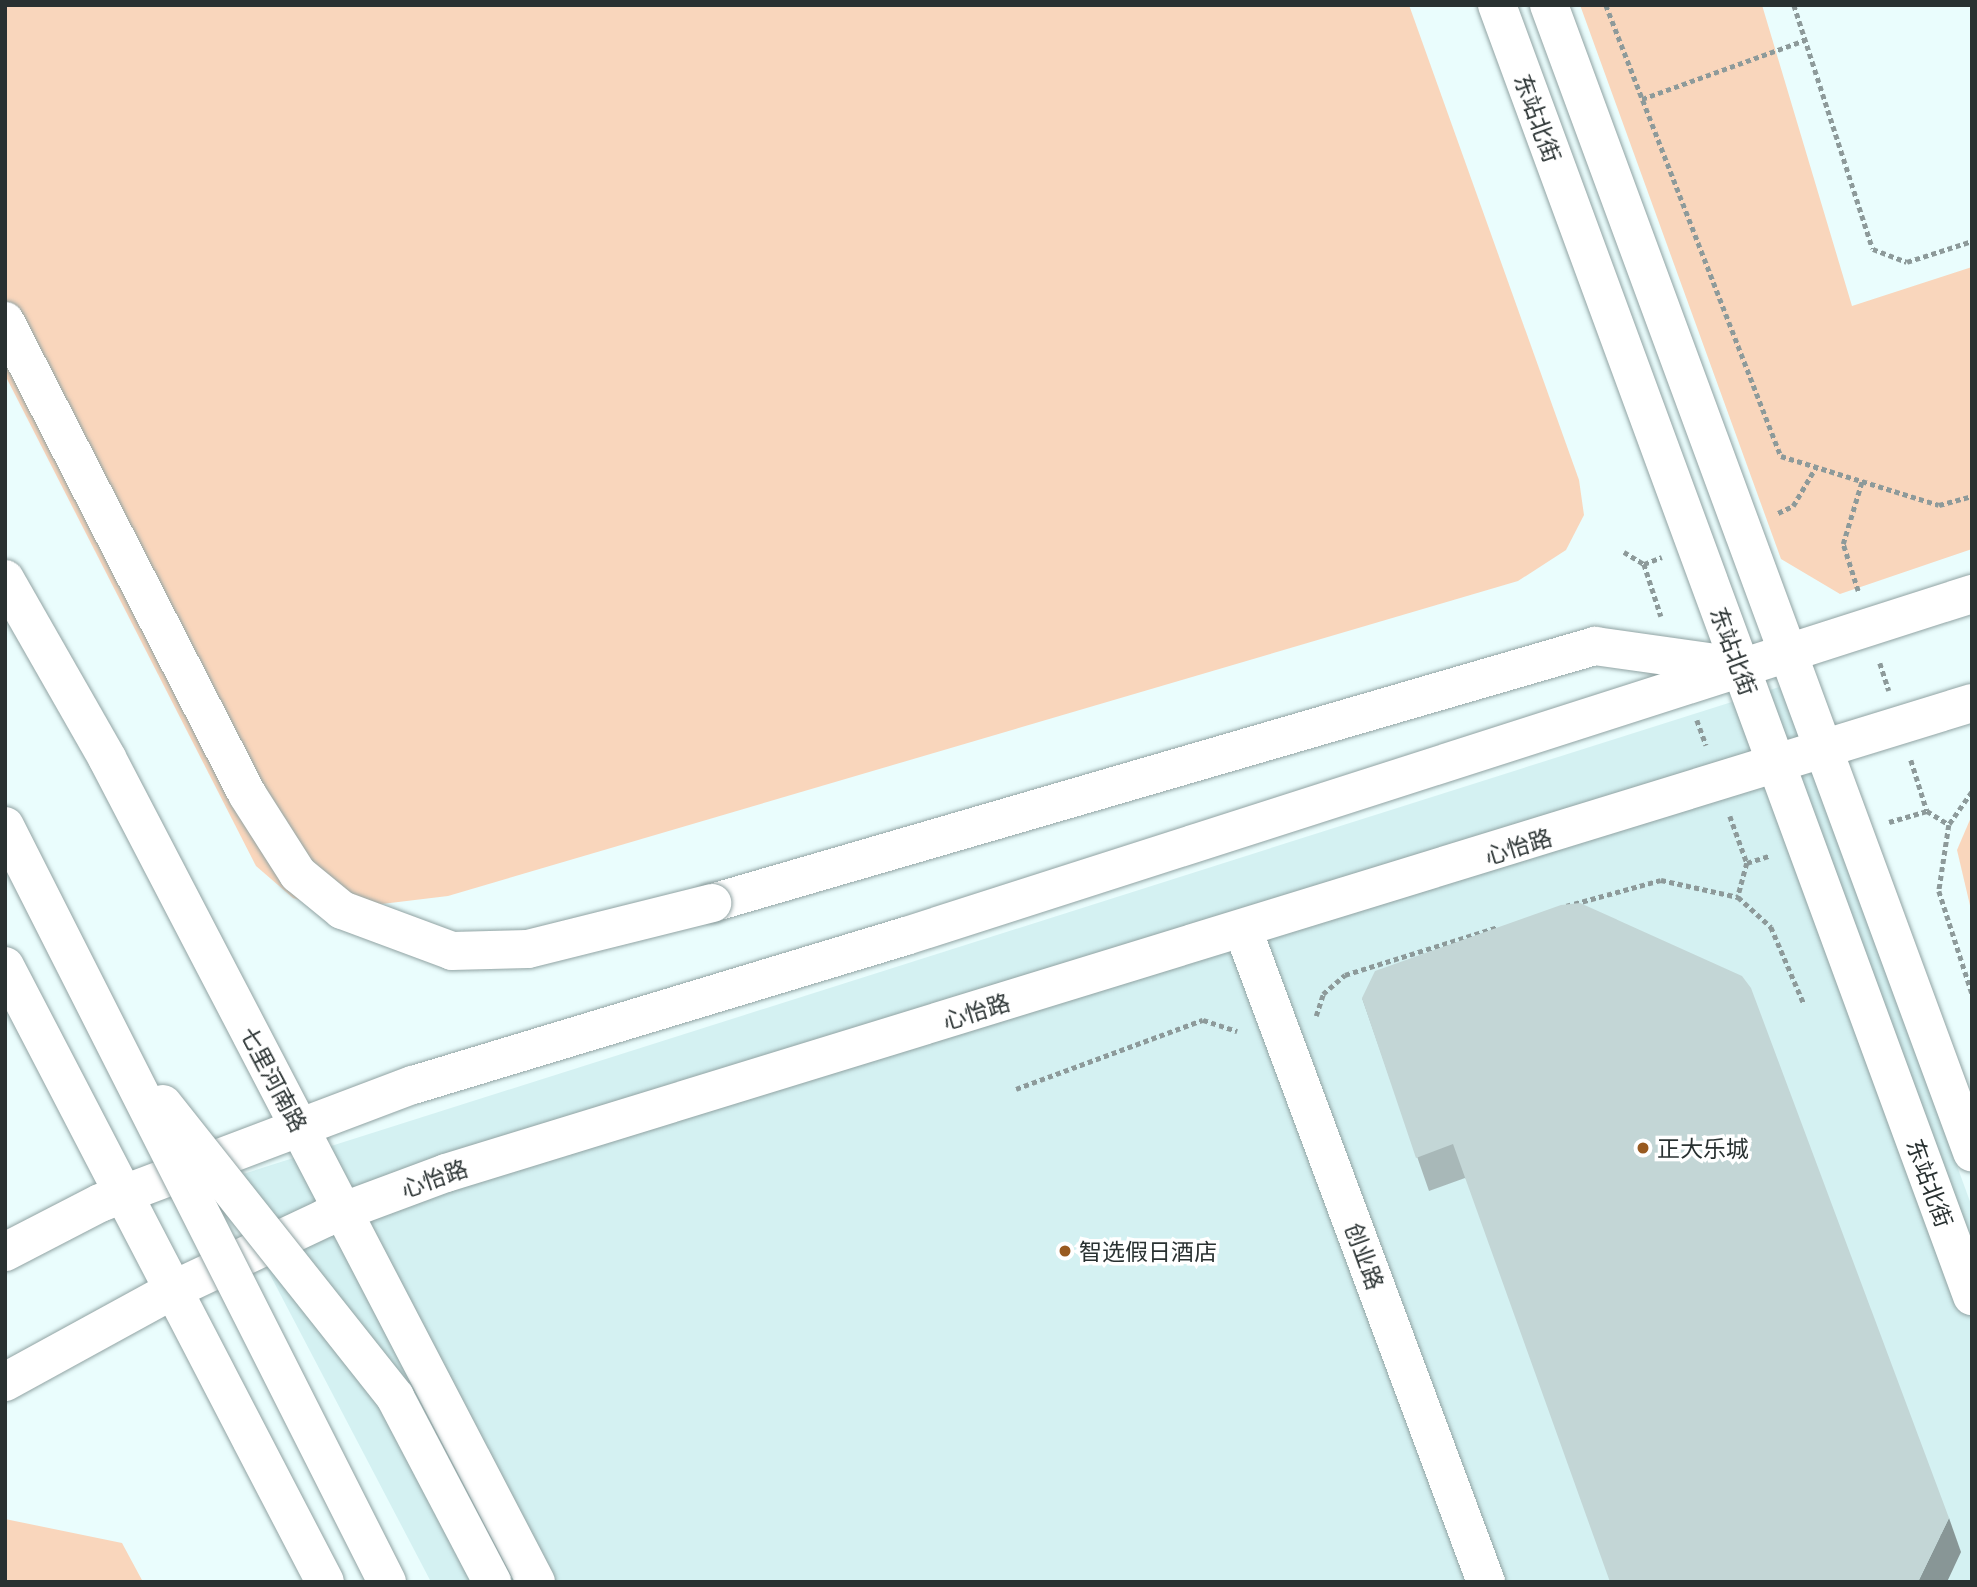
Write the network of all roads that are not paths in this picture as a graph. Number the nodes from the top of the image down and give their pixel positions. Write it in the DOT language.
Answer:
graph roads {
  1 [pos="1497,5"];
  2 [pos="1549,5"];
  3 [pos="5,321"];
  4 [pos="5,579"];
  5 [pos="1972,594"];
  6 [pos="1787,652"];
  7 [pos="1740,666"];
  8 [pos="1680,671"];
  9 [pos="1972,703"];
  10 [pos="1824,751"];
  11 [pos="1777,766"];
  12 [pos="5,826"];
  13 [pos="1243,930"];
  14 [pos="5,966"];
  15 [pos="114,1043"];
  16 [pos="299,1127"];
  17 [pos="1972,1152"];
  18 [pos="123,1194"];
  19 [pos="343,1211"];
  20 [pos="5,1252"];
  21 [pos="174,1290"];
  22 [pos="1972,1296"];
  23 [pos="5,1382"];
  24 [pos="325,1582"];
  25 [pos="387,1582"];
  26 [pos="492,1582"];
  27 [pos="536,1582"];
  28 [pos="1486,1582"];
  1 -- 7 [label="street, 东站北街"];
  2 -- 6 [label="street"];
  3 -- 8 [label="street, bridge"];
  4 -- 16 [label="street, 七里河南路"];
  5 -- 6 [label="street"];
  6 -- 7 [label="street"];
  6 -- 10 [label="street"];
  7 -- 8 [label="street"];
  7 -- 11 [label="street, 东站北街"];
  8 -- 16 [label="street"];
  9 -- 10 [label="street, 心怡路"];
  10 -- 11 [label="street, 心怡路"];
  10 -- 17 [label="street"];
  11 -- 13 [label="street, 心怡路"];
  11 -- 22 [label="street, 东站北街"];
  12 -- 15 [label="street, bridge"];
  13 -- 19 [label="street, 心怡路"];
  13 -- 28 [label="street, 创业路"];
  14 -- 18 [label="street"];
  15 -- 25 [label="street, bridge"];
  15 -- 26 [label="street, bridge"];
  16 -- 18 [label="street"];
  16 -- 19 [label="street, 七里河南路"];
  18 -- 20 [label="street"];
  18 -- 21 [label="street"];
  19 -- 21 [label="street, 心怡路"];
  19 -- 27 [label="street, 七里河南路"];
  21 -- 23 [label="street, 心怡路"];
  21 -- 24 [label="street"];
}
